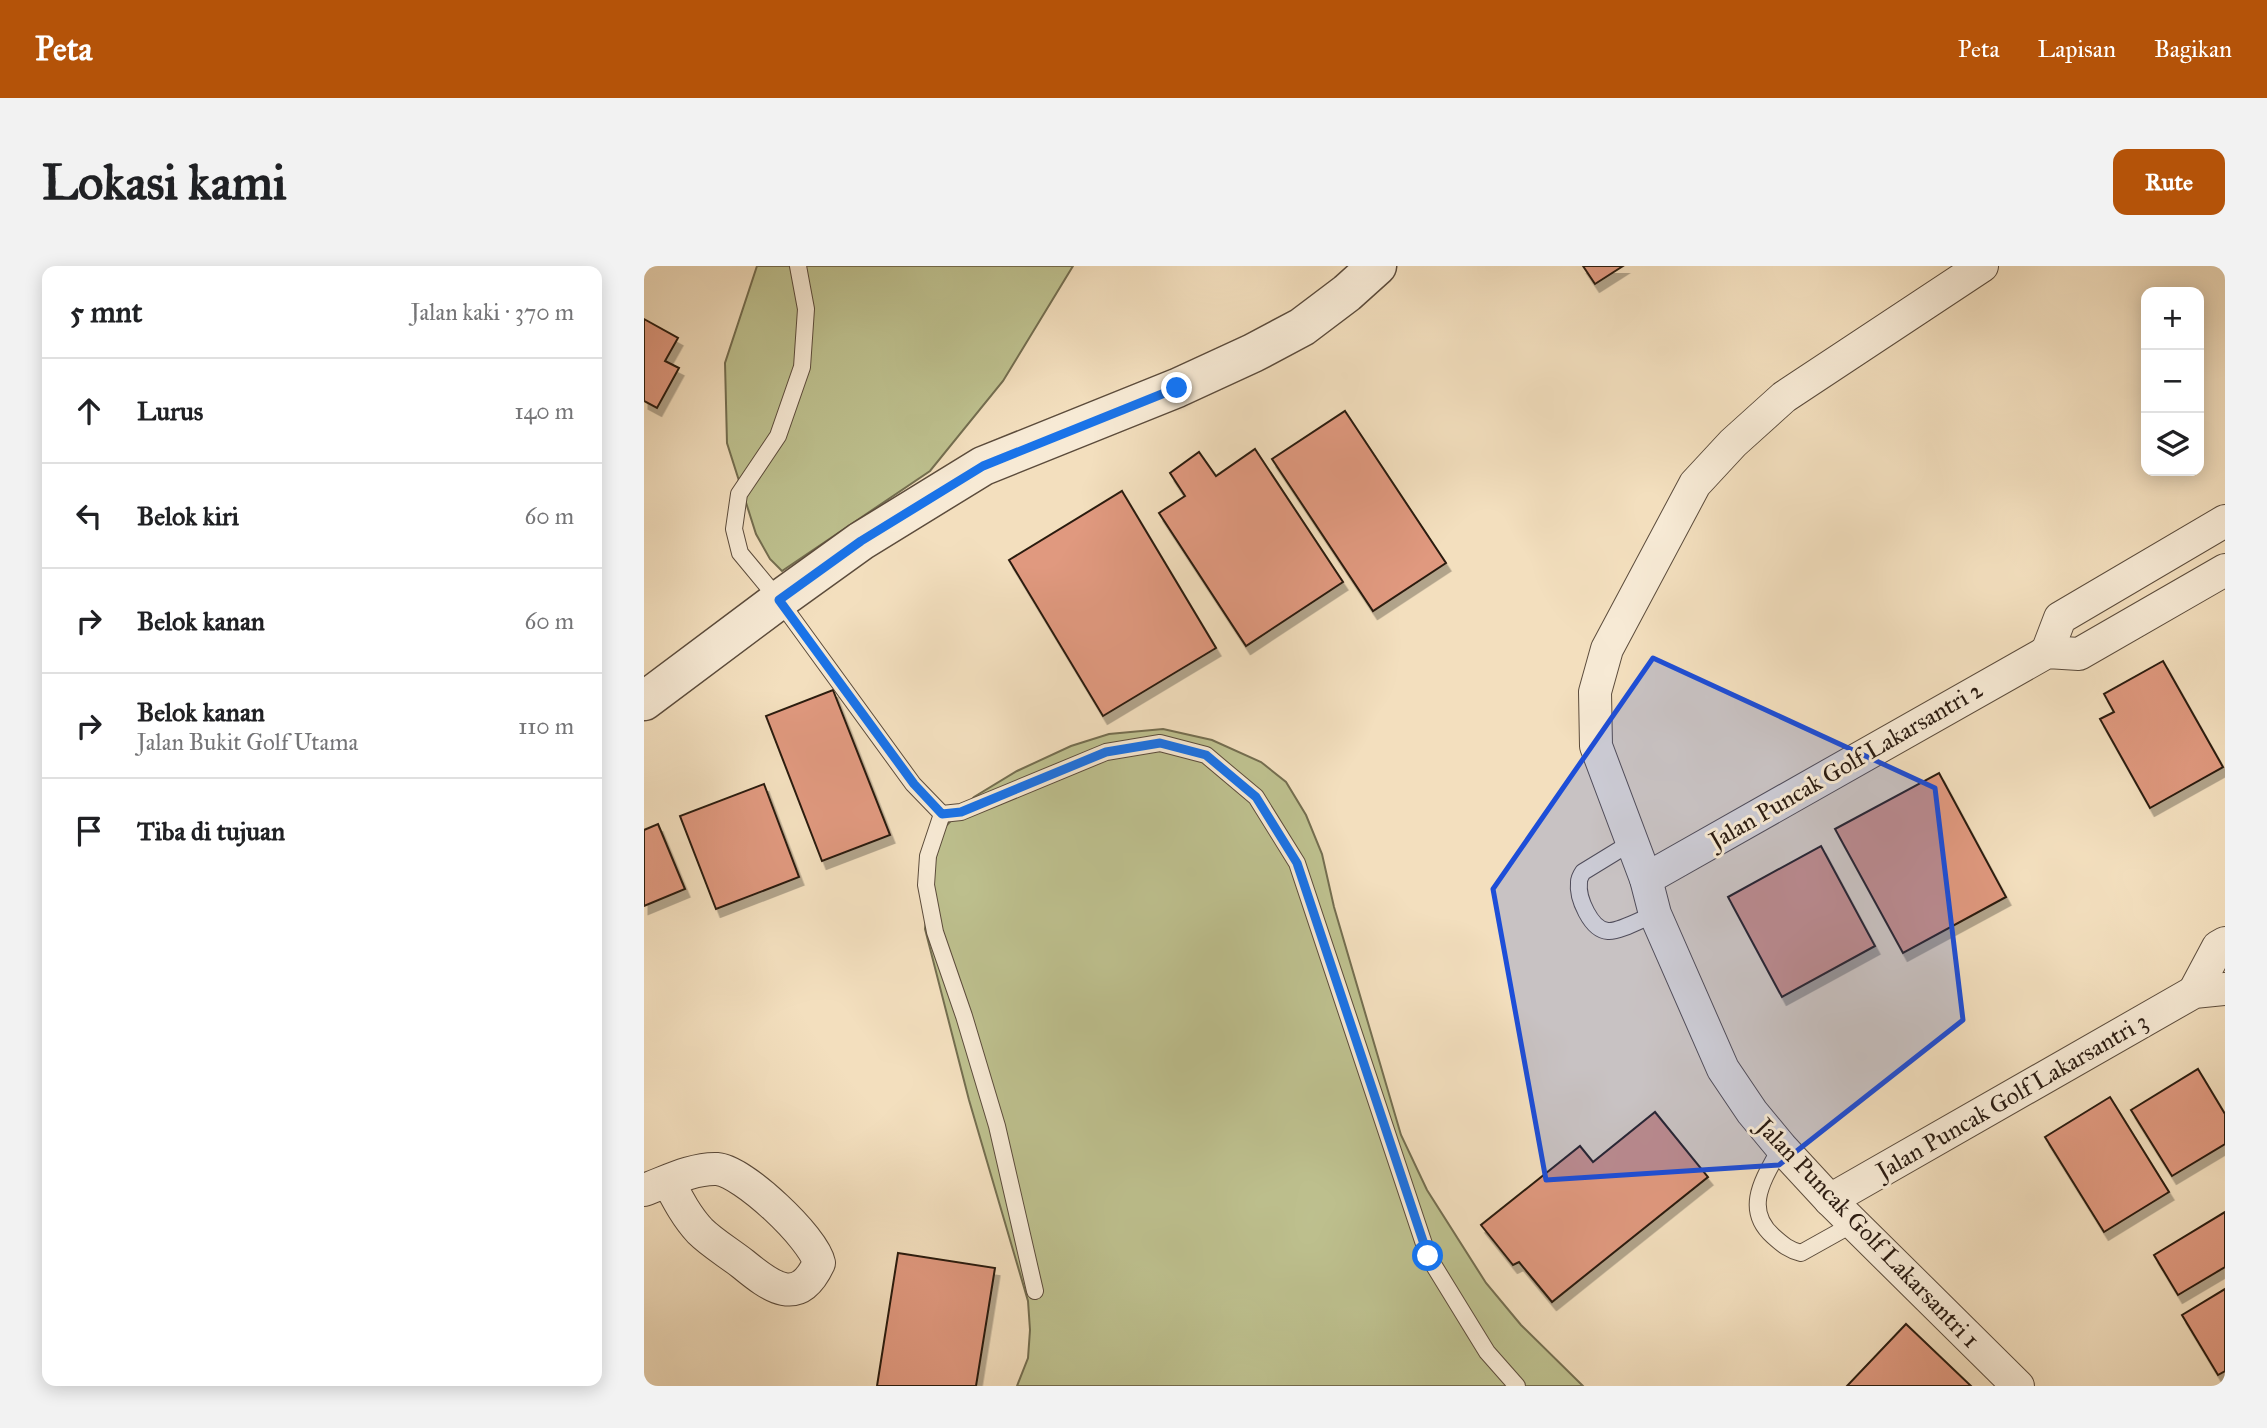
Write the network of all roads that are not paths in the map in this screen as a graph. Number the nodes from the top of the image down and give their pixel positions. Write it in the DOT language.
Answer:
graph roads {
  1 [pos="798,266"];
  2 [pos="1377,266"];
  3 [pos="1982,266"];
  4 [pos="1946,276"];
  5 [pos="2225,521"];
  6 [pos="2225,570"];
  7 [pos="779,600"];
  8 [pos="2046,652"];
  9 [pos="644,701"];
  10 [pos="942,814"];
  11 [pos="1632,842"];
  12 [pos="1646,879"];
  13 [pos="1655,914"];
  14 [pos="2225,943"];
  15 [pos="2225,989"];
  16 [pos="2194,992"];
  17 [pos="1781,1147"];
  18 [pos="656,1185"];
  19 [pos="1830,1200"];
  20 [pos="1853,1224"];
  21 [pos="1035,1291"];
  22 [pos="1517,1386"];
  23 [pos="2018,1386"];
  1 -- 7 [label="lane"];
  2 -- 7 [label="street"];
  3 -- 4 [label="street, Jalan Puncak Golf Lakarsantri 1"];
  4 -- 11 [label="street, Jalan Puncak Golf Lakarsantri 1"];
  5 -- 8 [label="street"];
  6 -- 8 [label="street"];
  7 -- 9 [label="street"];
  7 -- 10 [label="lane"];
  8 -- 12 [label="street, Jalan Puncak Golf Lakarsantri 2"];
  10 -- 21 [label="lane"];
  10 -- 22 [label="lane"];
  11 -- 12 [label="street, Jalan Puncak Golf Lakarsantri 1"];
  11 -- 13 [label="lane"];
  12 -- 13 [label="street, Jalan Puncak Golf Lakarsantri 1"];
  13 -- 17 [label="street, Jalan Puncak Golf Lakarsantri 1"];
  14 -- 16 [label="street"];
  15 -- 16 [label="street, Jalan Puncak Golf Lakarsantri 3"];
  16 -- 19 [label="street, Jalan Puncak Golf Lakarsantri 3"];
  17 -- 19 [label="street, Jalan Puncak Golf Lakarsantri 1"];
  17 -- 20 [label="lane"];
  18 -- 18 [label="street"];
  19 -- 20 [label="street, Jalan Puncak Golf Lakarsantri 1"];
  20 -- 23 [label="street, Jalan Puncak Golf Lakarsantri 1"];
}
